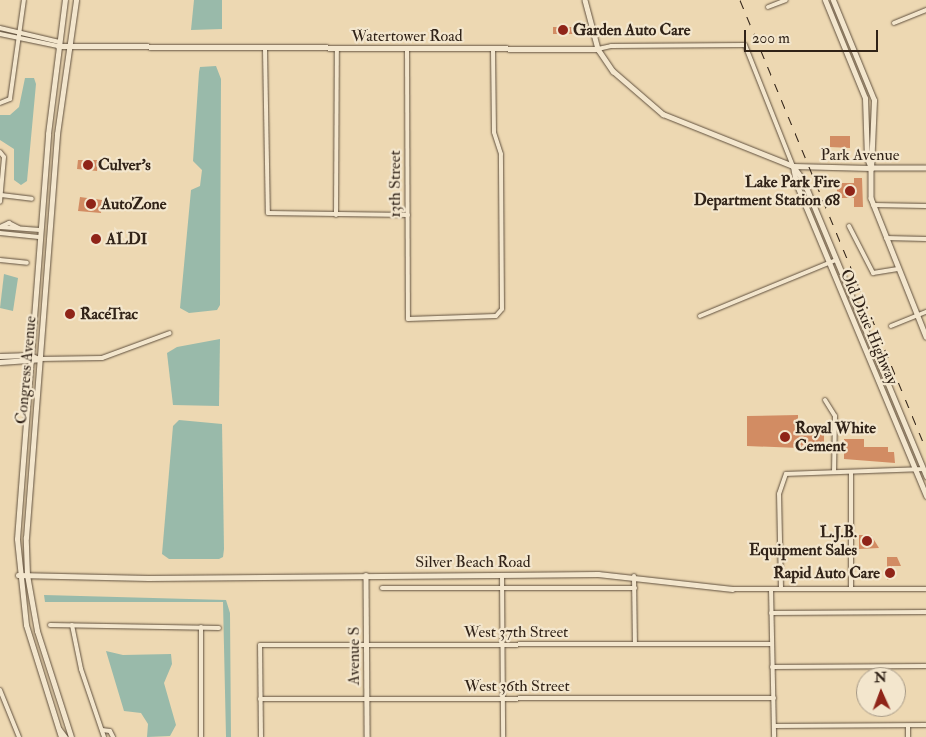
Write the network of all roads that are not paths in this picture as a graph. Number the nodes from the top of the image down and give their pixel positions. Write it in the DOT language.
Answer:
graph roads {
  1 [pos="24,0"];
  2 [pos="66,0"];
  3 [pos="76,0"];
  4 [pos="585,0"];
  5 [pos="786,0"];
  6 [pos="825,0"];
  7 [pos="833,0"];
  8 [pos="768,7"];
  9 [pos="926,10"];
  10 [pos="894,23"];
  11 [pos="0,28"];
  12 [pos="19,31"];
  13 [pos="0,34"];
  14 [pos="18,38"];
  15 [pos="58,44"];
  16 [pos="68,46"];
  17 [pos="265,49"];
  18 [pos="337,49"];
  19 [pos="407,49"];
  20 [pos="493,49"];
  21 [pos="598,49"];
  22 [pos="0,104"];
  23 [pos="0,152"];
  24 [pos="793,166"];
  25 [pos="871,168"];
  26 [pos="926,168"];
  27 [pos="1,196"];
  28 [pos="32,199"];
  29 [pos="0,202"];
  30 [pos="872,206"];
  31 [pos="926,206"];
  32 [pos="336,215"];
  33 [pos="408,215"];
  34 [pos="848,226"];
  35 [pos="0,227"];
  36 [pos="40,230"];
  37 [pos="0,232"];
  38 [pos="40,237"];
  39 [pos="886,238"];
  40 [pos="926,239"];
  41 [pos="0,260"];
  42 [pos="836,260"];
  43 [pos="828,262"];
  44 [pos="26,263"];
  45 [pos="898,269"];
  46 [pos="926,312"];
  47 [pos="917,315"];
  48 [pos="700,316"];
  49 [pos="891,326"];
  50 [pos="170,333"];
  51 [pos="926,336"];
  52 [pos="30,355"];
  53 [pos="0,356"];
  54 [pos="39,359"];
  55 [pos="0,362"];
  56 [pos="30,362"];
  57 [pos="825,400"];
  58 [pos="923,469"];
  59 [pos="915,470"];
  60 [pos="834,472"];
  61 [pos="851,472"];
  62 [pos="926,476"];
  63 [pos="926,496"];
  64 [pos="18,575"];
  65 [pos="27,575"];
  66 [pos="366,575"];
  67 [pos="502,575"];
  68 [pos="634,576"];
  69 [pos="382,588"];
  70 [pos="635,588"];
  71 [pos="781,588"];
  72 [pos="851,588"];
  73 [pos="501,589"];
  74 [pos="771,589"];
  75 [pos="926,590"];
  76 [pos="926,612"];
  77 [pos="771,613"];
  78 [pos="50,624"];
  79 [pos="72,625"];
  80 [pos="201,627"];
  81 [pos="219,628"];
  82 [pos="367,644"];
  83 [pos="502,644"];
  84 [pos="635,644"];
  85 [pos="771,644"];
  86 [pos="772,666"];
  87 [pos="926,666"];
  88 [pos="0,690"];
  89 [pos="1,697"];
  90 [pos="502,698"];
  91 [pos="774,698"];
  92 [pos="260,699"];
  93 [pos="367,699"];
  94 [pos="57,724"];
  95 [pos="774,726"];
  96 [pos="908,726"];
  97 [pos="926,726"];
  98 [pos="102,730"];
  99 [pos="19,737"];
  100 [pos="61,737"];
  101 [pos="65,737"];
  102 [pos="71,737"];
  103 [pos="104,737"];
  104 [pos="113,737"];
  105 [pos="201,737"];
  106 [pos="261,737"];
  107 [pos="367,737"];
  108 [pos="503,737"];
  109 [pos="774,737"];
  110 [pos="908,737"];
  1 -- 12 [label="street"];
  2 -- 15 [label="street, Congress Avenue"];
  3 -- 16 [label="street, Congress Avenue"];
  4 -- 21 [label="street"];
  5 -- 8 [label="street"];
  6 -- 25 [label="main road"];
  7 -- 25 [label="main road"];
  9 -- 10 [label="street"];
  11 -- 12 [label="street"];
  12 -- 14 [label="street"];
  12 -- 15 [label="street"];
  13 -- 14 [label="street"];
  14 -- 15 [label="street"];
  14 -- 22 [label="street"];
  15 -- 16 [label="street"];
  15 -- 36 [label="street, Congress Avenue"];
  16 -- 17 [label="street, Watertower Road"];
  16 -- 54 [label="street, Congress Avenue"];
  17 -- 18 [label="street, Watertower Road"];
  17 -- 32 [label="street"];
  18 -- 19 [label="street, Watertower Road"];
  18 -- 32 [label="street"];
  19 -- 20 [label="street, Watertower Road"];
  19 -- 33 [label="street, 13th Street"];
  20 -- 21 [label="street, Watertower Road"];
  20 -- 33 [label="street, 13th Street"];
  21 -- 24 [label="street"];
  21 -- 24 [label="street, Watertower Road"];
  23 -- 27 [label="street"];
  24 -- 25 [label="main road, Park Avenue"];
  24 -- 42 [label="main road, Old Dixie Highway"];
  24 -- 43 [label="main road, Old Dixie Highway"];
  25 -- 26 [label="street, Park Avenue"];
  25 -- 30 [label="street"];
  27 -- 28 [label="street"];
  27 -- 29 [label="street"];
  30 -- 31 [label="street"];
  30 -- 39 [label="street"];
  32 -- 33 [label="street"];
  34 -- 45 [label="street"];
  35 -- 36 [label="street"];
  36 -- 38 [label="street, Congress Avenue"];
  37 -- 38 [label="street"];
  38 -- 52 [label="street, Congress Avenue"];
  39 -- 40 [label="street"];
  39 -- 45 [label="street"];
  41 -- 44 [label="street"];
  42 -- 43 [label="street"];
  42 -- 58 [label="main road, Old Dixie Highway"];
  43 -- 48 [label="street"];
  43 -- 59 [label="main road, Old Dixie Highway"];
  45 -- 47 [label="street"];
  46 -- 47 [label="street"];
  47 -- 49 [label="street"];
  47 -- 51 [label="street"];
  50 -- 54 [label="street"];
  52 -- 53 [label="street"];
  52 -- 54 [label="street"];
  52 -- 56 [label="street, Congress Avenue"];
  54 -- 56 [label="street"];
  54 -- 65 [label="street, Congress Avenue"];
  55 -- 56 [label="street"];
  56 -- 64 [label="street, Congress Avenue"];
  57 -- 60 [label="street"];
  58 -- 59 [label="street"];
  58 -- 62 [label="main road, Old Dixie Highway"];
  59 -- 61 [label="street"];
  59 -- 63 [label="main road, Old Dixie Highway"];
  60 -- 61 [label="street"];
  60 -- 71 [label="street"];
  61 -- 72 [label="street"];
  64 -- 65 [label="street, Silver Beach Road"];
  64 -- 94 [label="street, Congress Avenue"];
  65 -- 66 [label="street, Silver Beach Road"];
  65 -- 102 [label="street, Congress Avenue"];
  66 -- 67 [label="street, Silver Beach Road"];
  66 -- 82 [label="street, Avenue S"];
  67 -- 68 [label="street, Silver Beach Road"];
  67 -- 73 [label="street"];
  68 -- 70 [label="street"];
  68 -- 74 [label="street, Silver Beach Road"];
  69 -- 73 [label="street, Silver Beach Road"];
  70 -- 73 [label="street, Silver Beach Road"];
  70 -- 84 [label="street"];
  71 -- 72 [label="street, Silver Beach Road"];
  71 -- 74 [label="street, Silver Beach Road"];
  72 -- 75 [label="street, Silver Beach Road"];
  73 -- 83 [label="street"];
  74 -- 77 [label="street"];
  76 -- 77 [label="street"];
  77 -- 85 [label="street"];
  78 -- 79 [label="street"];
  79 -- 80 [label="street"];
  79 -- 98 [label="street"];
  80 -- 81 [label="street"];
  80 -- 105 [label="street"];
  82 -- 83 [label="street, West 37th Street"];
  82 -- 92 [label="street, West 37th Street"];
  82 -- 93 [label="street, Avenue S"];
  83 -- 84 [label="street, West 37th Street"];
  83 -- 90 [label="street"];
  84 -- 85 [label="street, West 37th Street"];
  85 -- 86 [label="street"];
  86 -- 87 [label="street"];
  86 -- 91 [label="street"];
  88 -- 89 [label="street"];
  89 -- 99 [label="street"];
  90 -- 91 [label="street, West 36th Street"];
  90 -- 93 [label="street, West 36th Street"];
  90 -- 108 [label="street"];
  91 -- 95 [label="street"];
  92 -- 93 [label="street, West 36th Street"];
  92 -- 106 [label="street"];
  93 -- 107 [label="street, Avenue S"];
  94 -- 100 [label="street, Congress Avenue"];
  94 -- 101 [label="street"];
  95 -- 96 [label="street"];
  95 -- 109 [label="street"];
  96 -- 97 [label="street"];
  96 -- 110 [label="street"];
  98 -- 103 [label="street"];
  98 -- 104 [label="street"];
}
